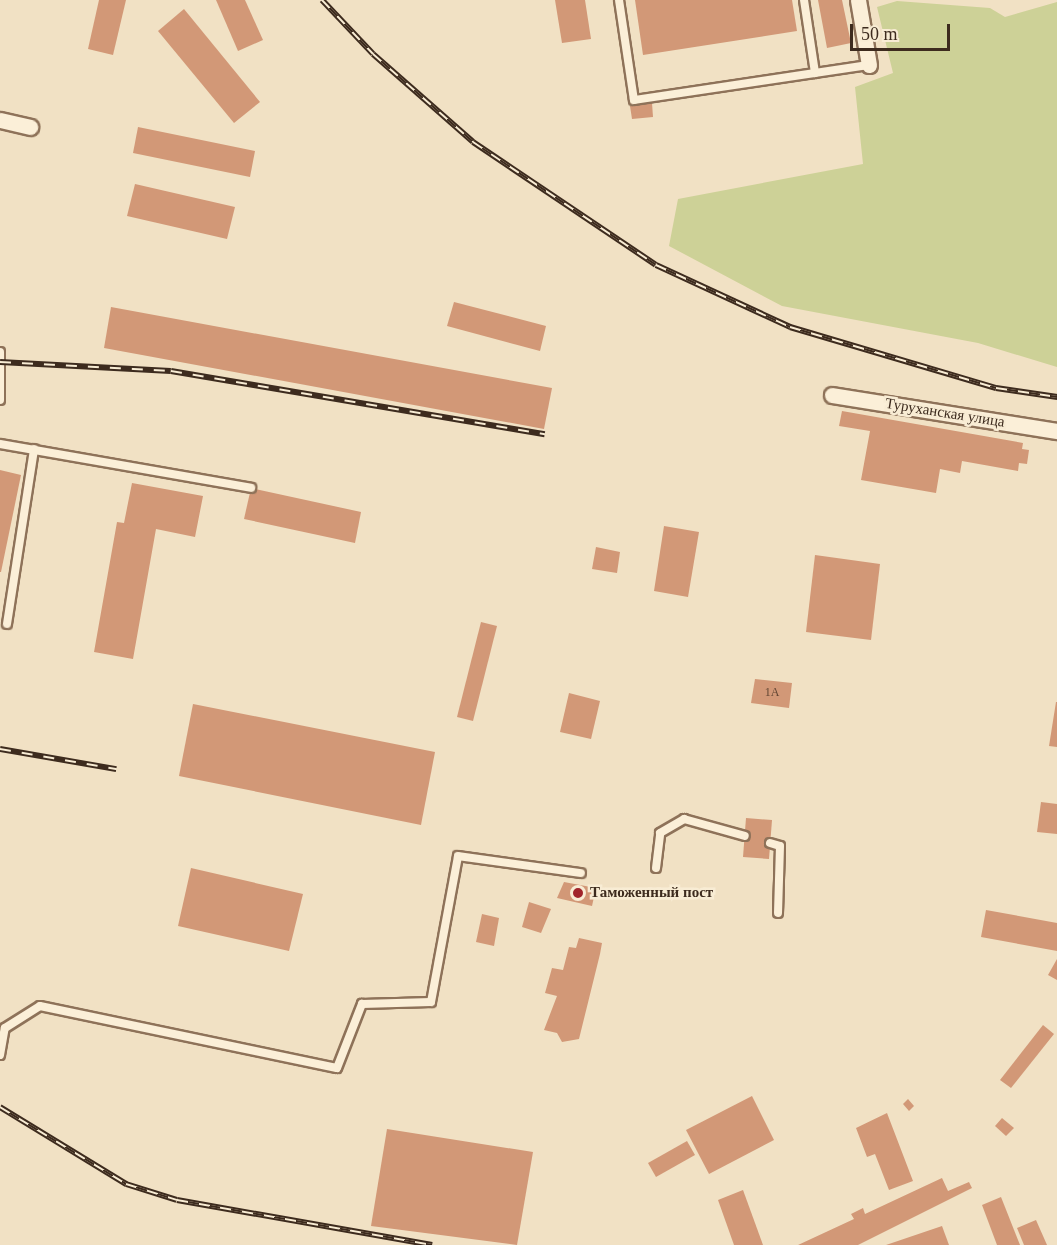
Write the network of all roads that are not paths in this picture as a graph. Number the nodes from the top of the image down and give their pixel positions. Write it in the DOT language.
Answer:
graph roads {
  1 [pos="619,0"];
  2 [pos="804,0"];
  3 [pos="858,0"];
  4 [pos="869,65"];
  5 [pos="816,73"];
  6 [pos="0,120"];
  7 [pos="30,127"];
  8 [pos="0,352"];
  9 [pos="832,395"];
  10 [pos="0,400"];
  11 [pos="1057,431"];
  12 [pos="0,444"];
  13 [pos="34,449"];
  14 [pos="251,488"];
  15 [pos="7,624"];
  16 [pos="744,836"];
  17 [pos="770,843"];
  18 [pos="656,868"];
  19 [pos="581,873"];
  20 [pos="778,914"];
  21 [pos="0,1055"];
  1 -- 5 [label="lane"];
  2 -- 5 [label="lane"];
  3 -- 4 [label="street"];
  4 -- 5 [label="lane"];
  6 -- 7 [label="street"];
  8 -- 10 [label="lane"];
  9 -- 11 [label="street, Туруханская улица"];
  12 -- 13 [label="lane"];
  13 -- 14 [label="lane"];
  13 -- 15 [label="lane"];
  16 -- 18 [label="lane"];
  17 -- 20 [label="lane"];
  19 -- 21 [label="lane"];
}
